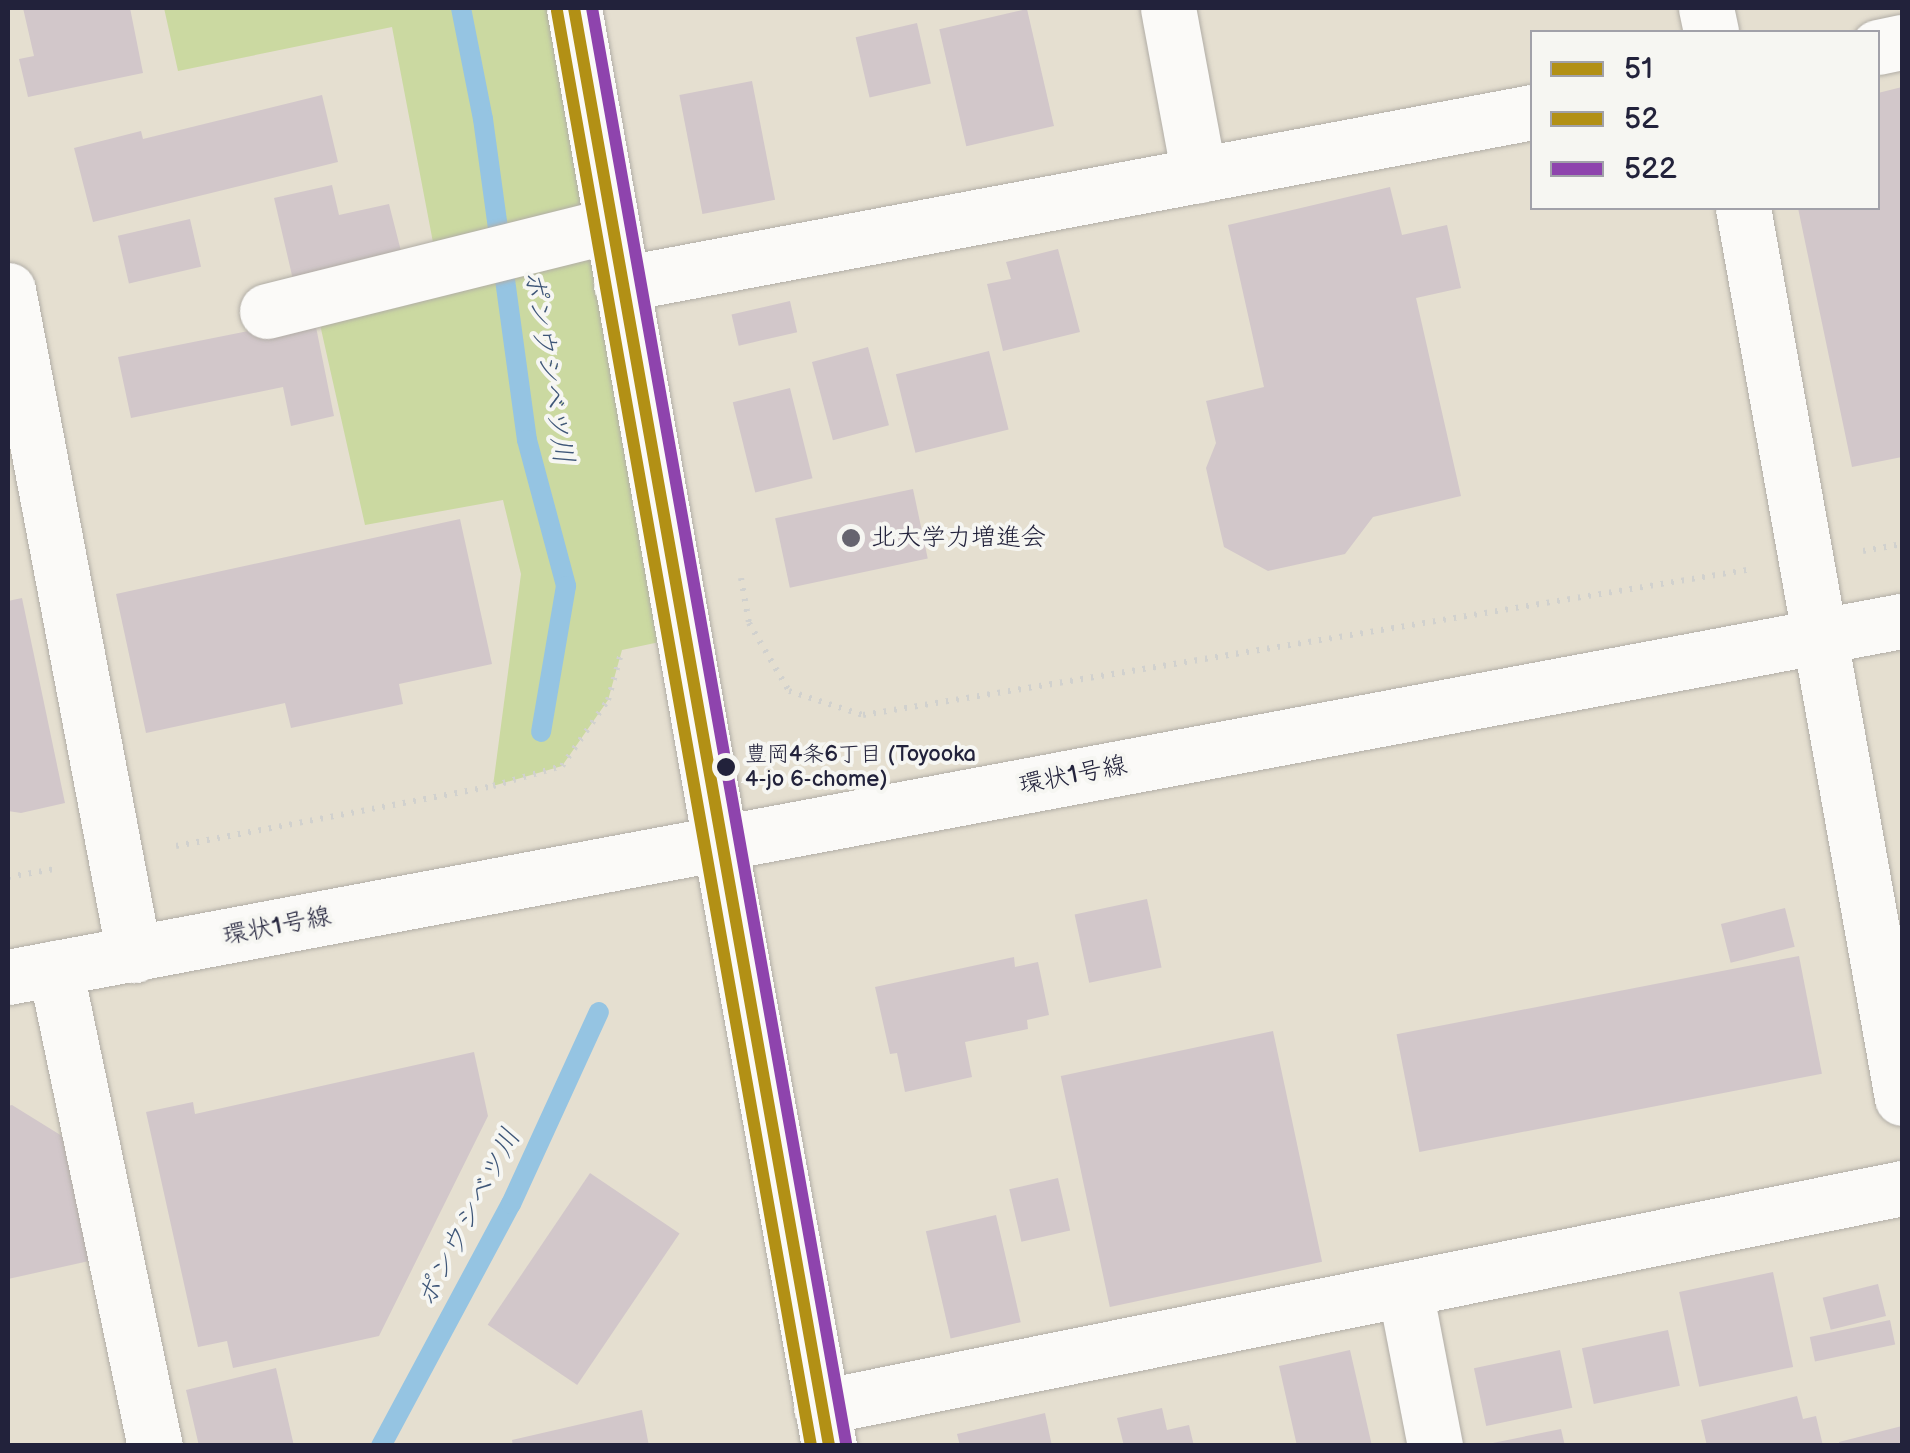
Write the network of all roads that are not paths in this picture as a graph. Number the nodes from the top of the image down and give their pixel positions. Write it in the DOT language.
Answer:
graph roads {
  1 [pos="574,8"];
  2 [pos="1168,8"];
  3 [pos="1530,112"];
  4 [pos="1199,175"];
  5 [pos="1743,210"];
  6 [pos="611,226"];
  7 [pos="621,284"];
  8 [pos="8,290"];
  9 [pos="267,311"];
  10 [pos="1902,621"];
  11 [pos="1818,638"];
  12 [pos="720,843"];
  13 [pos="134,955"];
  14 [pos="31,972"];
  15 [pos="1902,1098"];
  16 [pos="1902,1188"];
  17 [pos="1405,1290"];
  18 [pos="825,1426"];
  19 [pos="155,1446"];
  20 [pos="1435,1446"];
  1 -- 6 [label="street"];
  2 -- 4 [label="street"];
  3 -- 4 [label="street"];
  4 -- 7 [label="street"];
  5 -- 11 [label="street"];
  6 -- 7 [label="street"];
  6 -- 9 [label="street"];
  7 -- 12 [label="street"];
  8 -- 13 [label="street"];
  10 -- 11 [label="street, 環状1号線"];
  11 -- 12 [label="street, 環状1号線"];
  11 -- 15 [label="street"];
  12 -- 13 [label="street, 環状1号線"];
  12 -- 18 [label="street"];
  13 -- 14 [label="street, 環状1号線"];
  14 -- 19 [label="street"];
  16 -- 17 [label="street"];
  17 -- 18 [label="street"];
  17 -- 20 [label="street"];
}
